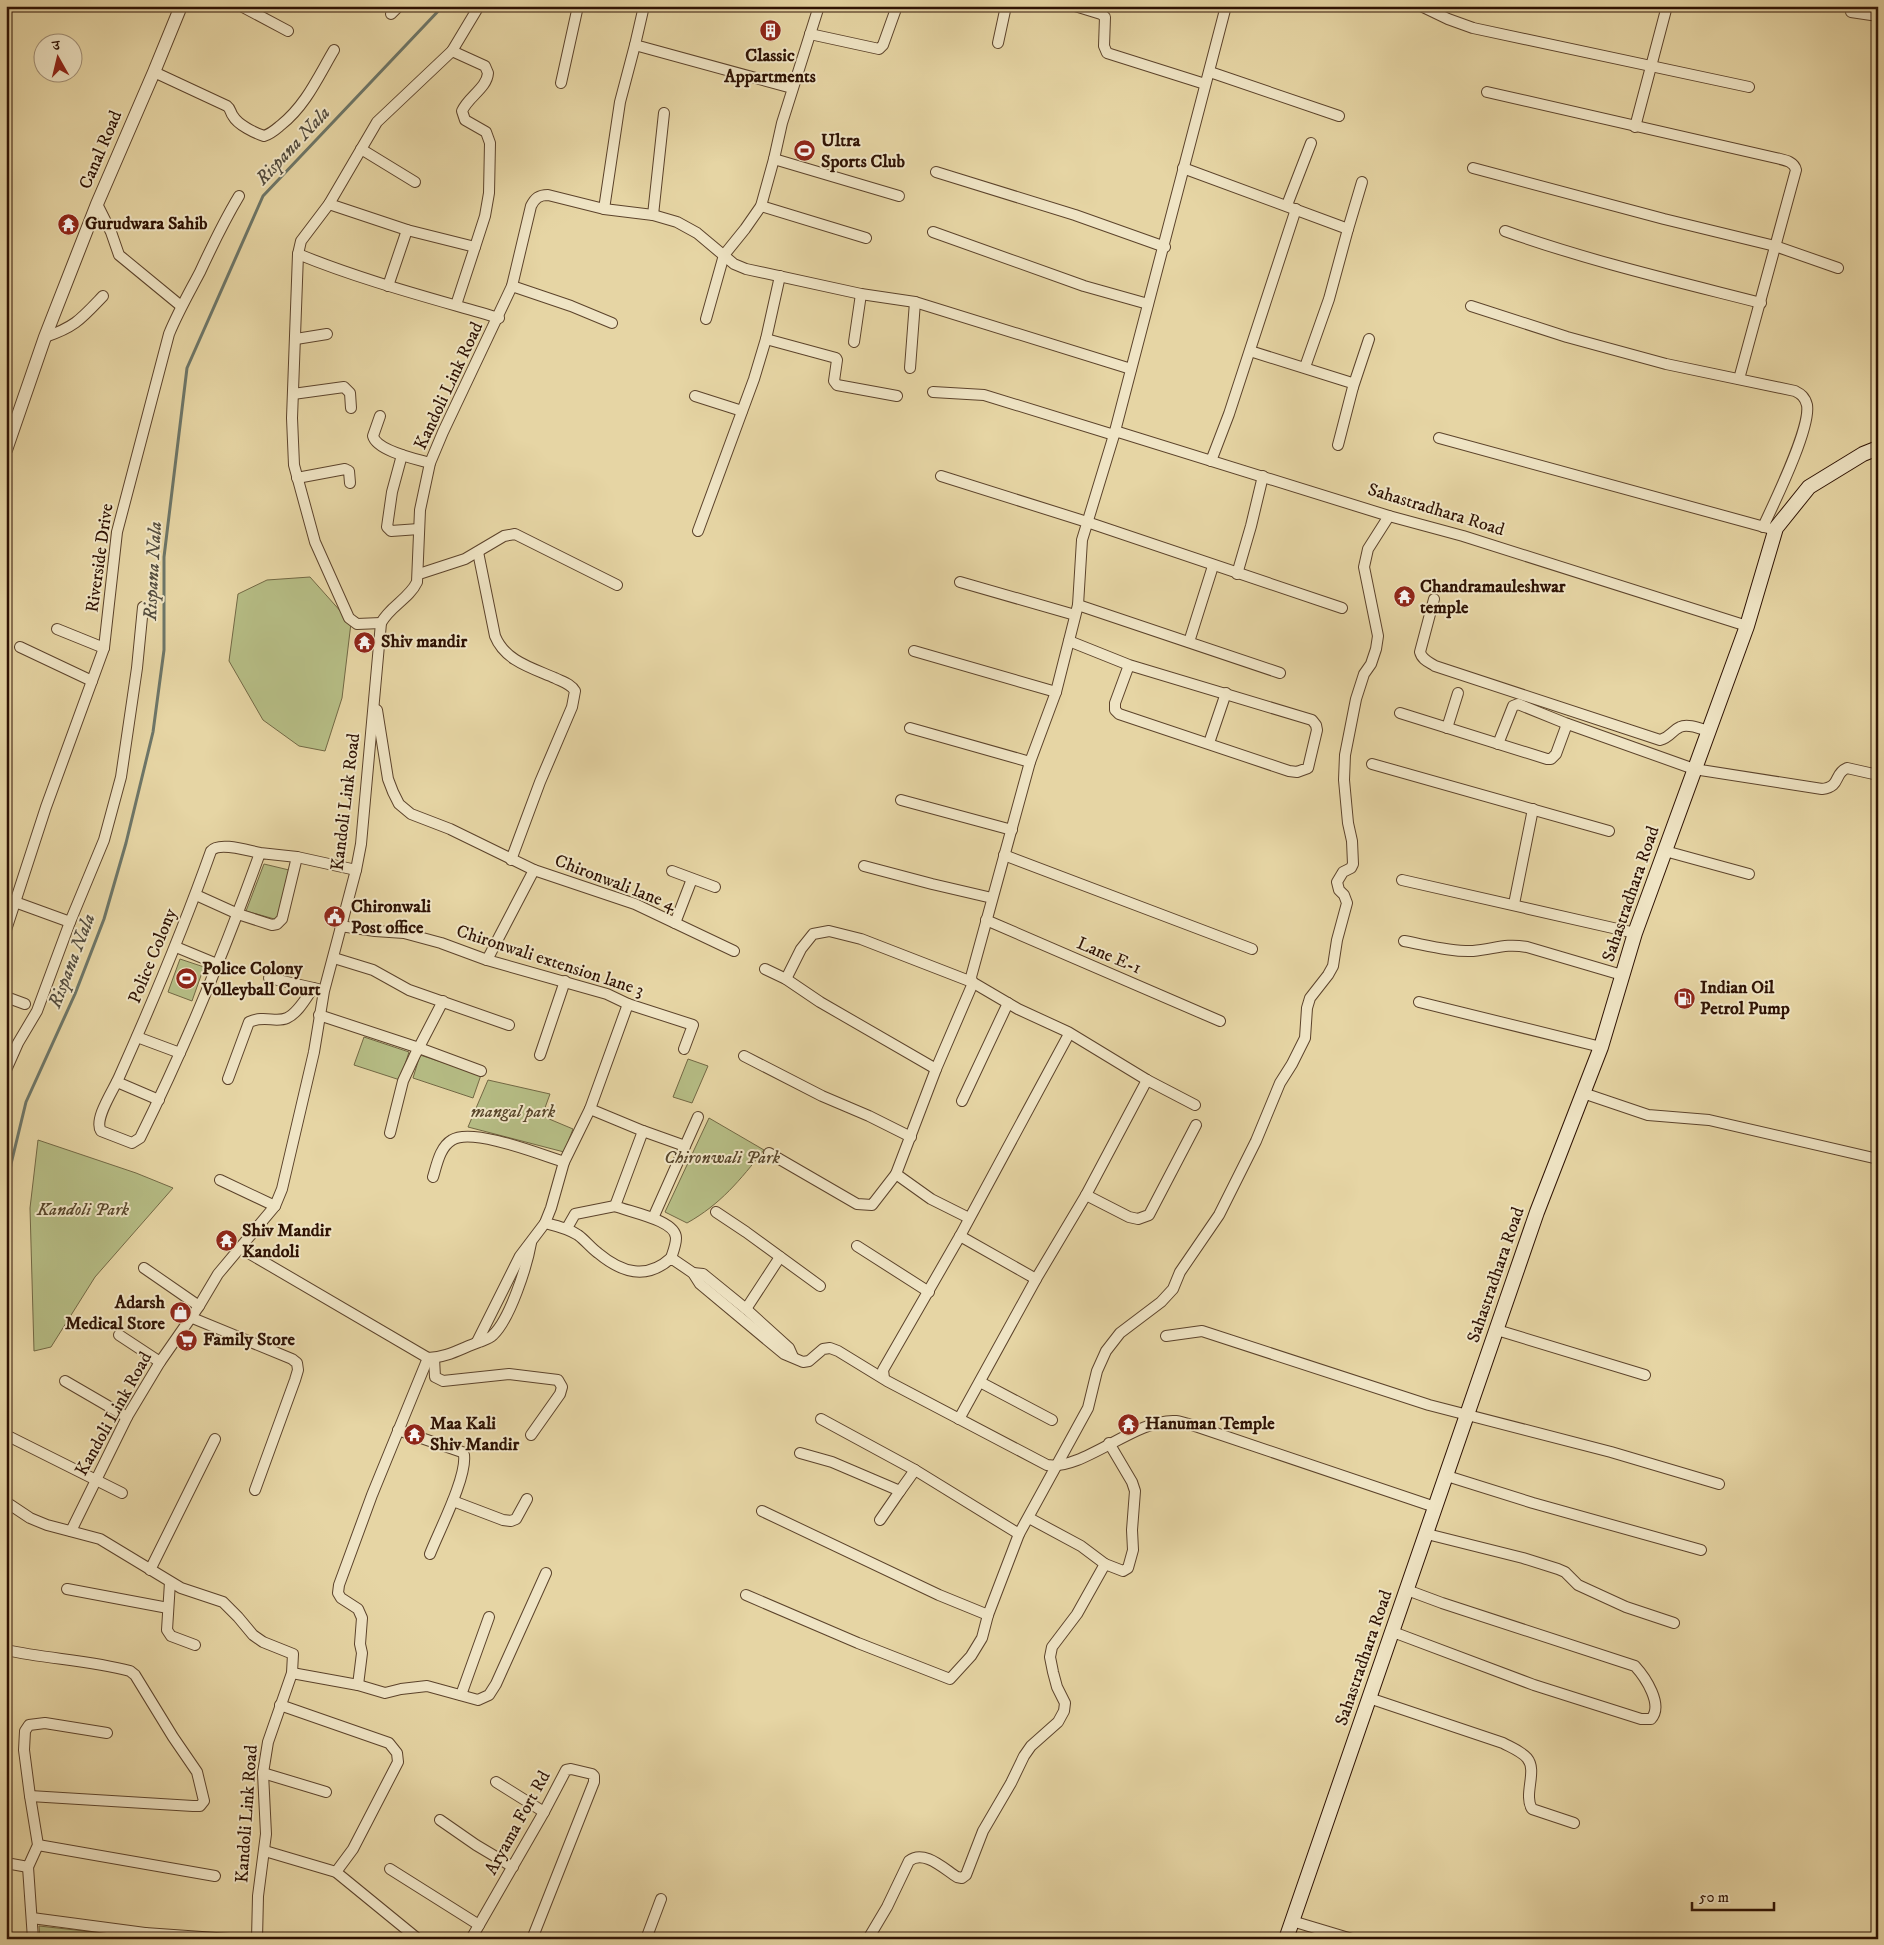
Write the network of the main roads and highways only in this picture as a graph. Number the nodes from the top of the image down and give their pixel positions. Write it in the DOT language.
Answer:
graph roads {
  1 [pos="1878,448"];
  2 [pos="1286,1939"];
  1 -- 2 [label="main road, Sahastradhara Road"];
}
